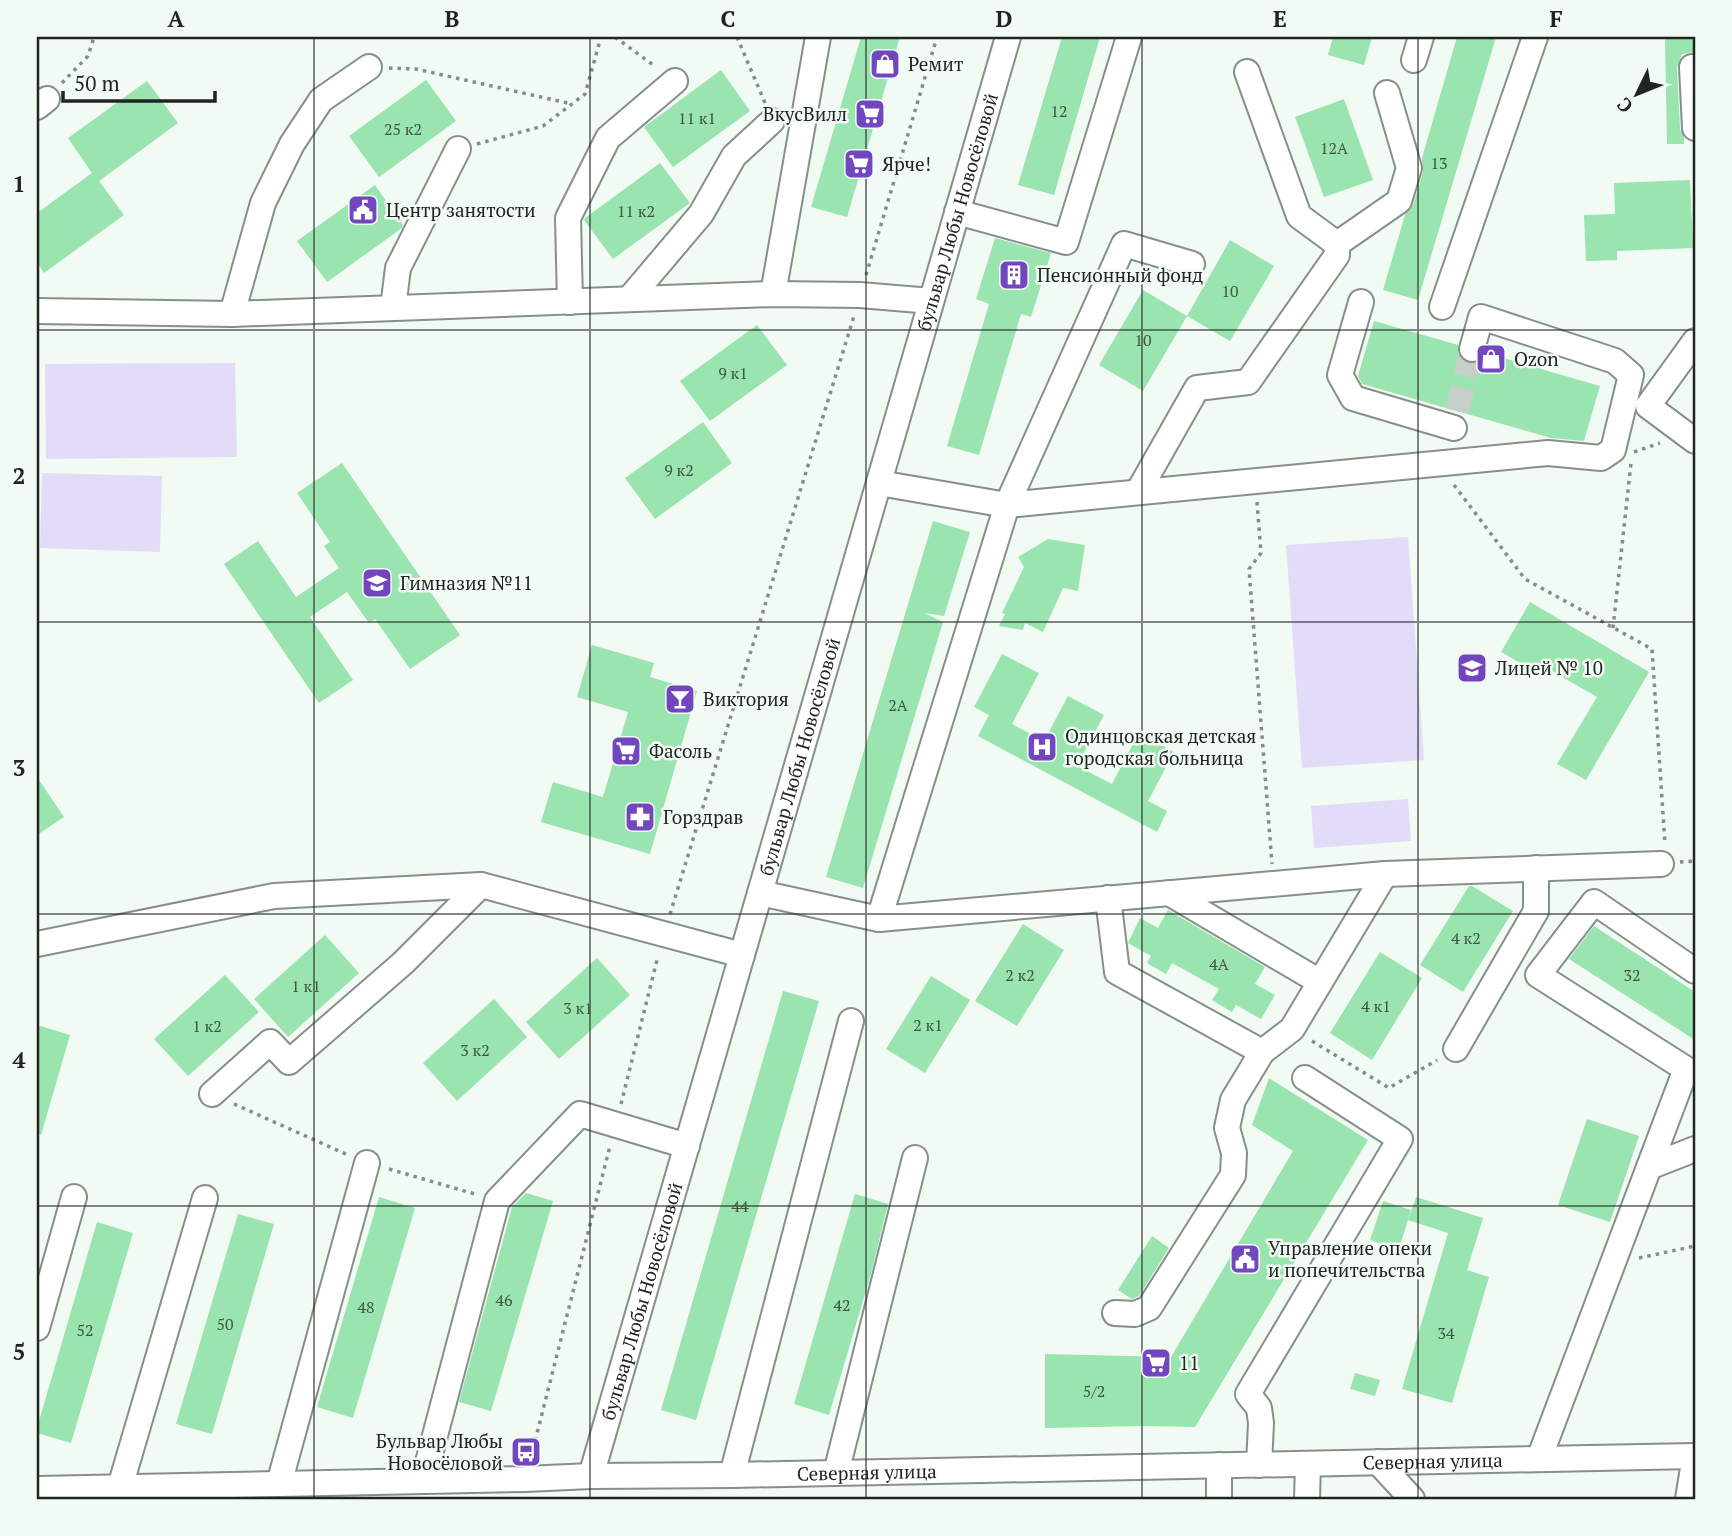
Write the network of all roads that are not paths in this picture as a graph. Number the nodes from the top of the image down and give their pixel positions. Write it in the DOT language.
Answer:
graph roads {
  1 [pos="818,37"];
  2 [pos="1007,37"];
  3 [pos="1129,37"];
  4 [pos="1535,37"];
  5 [pos="369,67"];
  6 [pos="1695,67"];
  7 [pos="1247,72"];
  8 [pos="675,81"];
  9 [pos="1387,93"];
  10 [pos="772,121"];
  11 [pos="1695,128"];
  12 [pos="458,149"];
  13 [pos="957,212"];
  14 [pos="1337,244"];
  15 [pos="1192,264"];
  16 [pos="773,294"];
  17 [pos="629,299"];
  18 [pos="931,301"];
  19 [pos="570,302"];
  20 [pos="1361,302"];
  21 [pos="1442,307"];
  22 [pos="393,308"];
  23 [pos="37,311"];
  24 [pos="232,314"];
  25 [pos="1695,341"];
  26 [pos="1472,349"];
  27 [pos="1690,437"];
  28 [pos="1445,463"];
  29 [pos="878,483"];
  30 [pos="1138,492"];
  31 [pos="1007,505"];
  32 [pos="1663,855"];
  33 [pos="1536,868"];
  34 [pos="1385,874"];
  35 [pos="481,885"];
  36 [pos="1169,893"];
  37 [pos="760,894"];
  38 [pos="1108,898"];
  39 [pos="879,919"];
  40 [pos="37,944"];
  41 [pos="742,955"];
  42 [pos="1695,971"];
  43 [pos="1320,982"];
  44 [pos="851,1021"];
  45 [pos="1456,1049"];
  46 [pos="1262,1052"];
  47 [pos="1305,1078"];
  48 [pos="212,1094"];
  49 [pos="687,1146"];
  50 [pos="1695,1149"];
  51 [pos="915,1158"];
  52 [pos="367,1163"];
  53 [pos="1649,1167"];
  54 [pos="74,1197"];
  55 [pos="205,1198"];
  56 [pos="1115,1313"];
  57 [pos="37,1328"];
  58 [pos="1695,1456"];
  59 [pos="1539,1459"];
  60 [pos="1378,1462"];
  61 [pos="1308,1464"];
  62 [pos="1219,1465"];
  63 [pos="1259,1465"];
  64 [pos="836,1473"];
  65 [pos="732,1475"];
  66 [pos="591,1476"];
  67 [pos="423,1481"];
  68 [pos="279,1484"];
  69 [pos="120,1487"];
  70 [pos="37,1489"];
  71 [pos="1219,1499"];
  72 [pos="1307,1499"];
  73 [pos="1412,1499"];
  74 [pos="1688,1499"];
  1 -- 16 [label="street"];
  2 -- 13 [label="street, бульвар Любы Новосёловой"];
  3 -- 13 [label="street"];
  4 -- 21 [label="street"];
  5 -- 24 [label="street"];
  6 -- 11 [label="street"];
  7 -- 14 [label="street"];
  8 -- 19 [label="street"];
  9 -- 14 [label="street"];
  10 -- 17 [label="street"];
  12 -- 22 [label="street"];
  13 -- 18 [label="street, бульвар Любы Новосёловой"];
  14 -- 30 [label="street"];
  15 -- 31 [label="street"];
  16 -- 17 [label="street"];
  16 -- 18 [label="street"];
  17 -- 19 [label="street"];
  18 -- 29 [label="street, бульвар Любы Новосёловой"];
  19 -- 22 [label="street"];
  20 -- 28 [label="street"];
  22 -- 24 [label="street"];
  23 -- 24 [label="street"];
  25 -- 27 [label="street"];
  26 -- 28 [label="street"];
  28 -- 30 [label="street"];
  29 -- 31 [label="street"];
  29 -- 37 [label="street, бульвар Любы Новосёловой"];
  30 -- 31 [label="street"];
  31 -- 39 [label="street"];
  32 -- 33 [label="street"];
  33 -- 34 [label="street"];
  33 -- 45 [label="street"];
  34 -- 36 [label="street"];
  34 -- 43 [label="street"];
  35 -- 40 [label="street"];
  35 -- 41 [label="street"];
  35 -- 48 [label="street"];
  36 -- 38 [label="street"];
  36 -- 43 [label="street"];
  37 -- 39 [label="street"];
  37 -- 41 [label="street, бульвар Любы Новосёловой"];
  38 -- 39 [label="street"];
  38 -- 46 [label="street"];
  41 -- 49 [label="street, бульвар Любы Новосёловой"];
  42 -- 53 [label="street"];
  43 -- 46 [label="street"];
  44 -- 65 [label="street"];
  46 -- 56 [label="street"];
  47 -- 63 [label="street"];
  49 -- 66 [label="street, бульвар Любы Новосёловой"];
  49 -- 67 [label="street"];
  50 -- 53 [label="street"];
  51 -- 64 [label="street"];
  52 -- 68 [label="street"];
  53 -- 59 [label="street"];
  54 -- 57 [label="street"];
  55 -- 69 [label="street"];
  58 -- 59 [label="street, Северная улица"];
  58 -- 74 [label="street"];
  59 -- 60 [label="street, Северная улица"];
  60 -- 61 [label="street, Северная улица"];
  60 -- 73 [label="street"];
  61 -- 63 [label="street, Северная улица"];
  61 -- 72 [label="street"];
  62 -- 63 [label="street, Северная улица"];
  62 -- 64 [label="street, Северная улица"];
  62 -- 71 [label="street"];
  64 -- 65 [label="street, Северная улица"];
  65 -- 66 [label="street, Северная улица"];
  66 -- 67 [label="street, Северная улица"];
  67 -- 68 [label="street, Северная улица"];
  68 -- 69 [label="street, Северная улица"];
  69 -- 70 [label="street, Северная улица"];
}
